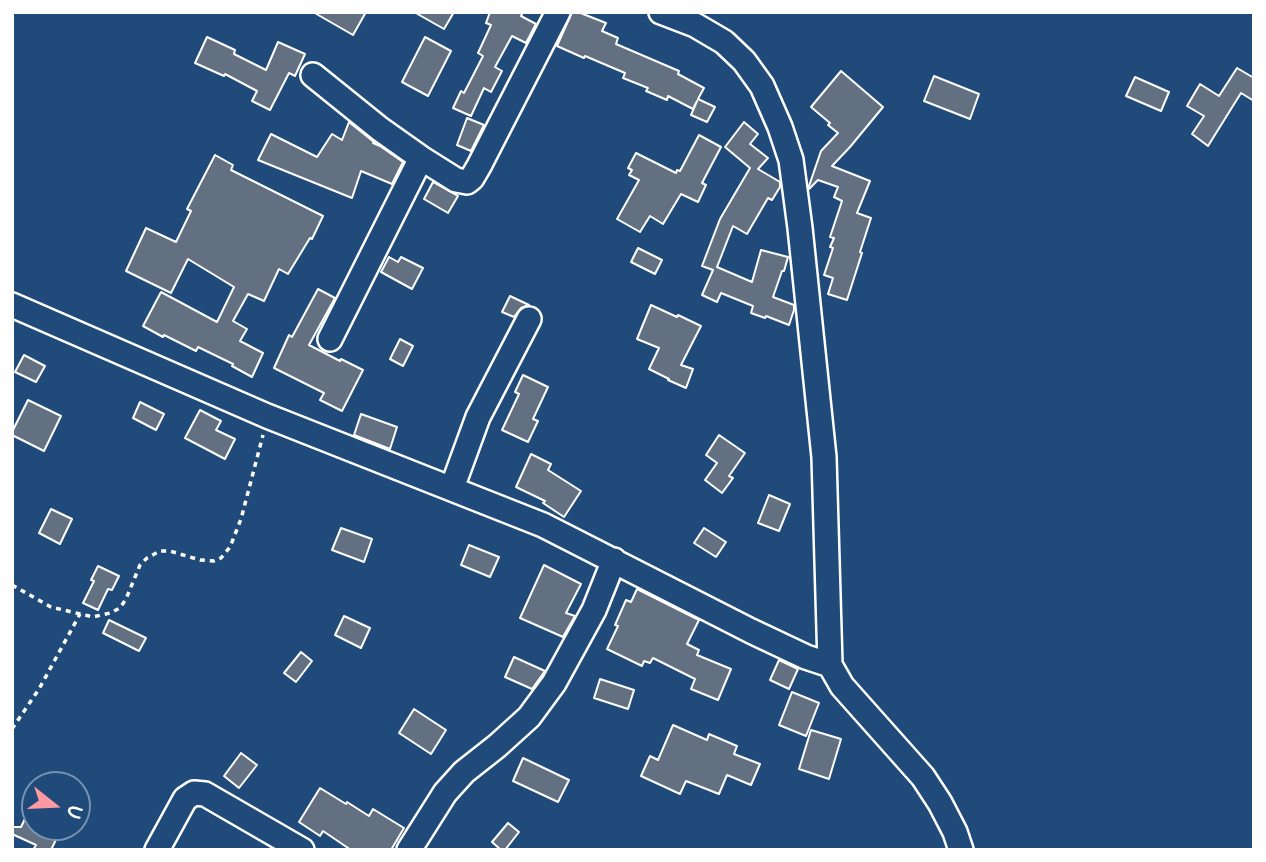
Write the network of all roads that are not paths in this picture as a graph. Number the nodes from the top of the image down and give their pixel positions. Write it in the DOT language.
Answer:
graph roads {
  1 [pos="558,12"];
  2 [pos="661,12"];
  3 [pos="313,75"];
  4 [pos="421,158"];
  5 [pos="12,305"];
  6 [pos="529,319"];
  7 [pos="330,339"];
  8 [pos="452,488"];
  9 [pos="614,560"];
  10 [pos="831,665"];
  11 [pos="157,850"];
  12 [pos="302,850"];
  13 [pos="409,850"];
  14 [pos="961,850"];
  1 -- 4 [label="street"];
  2 -- 10 [label="street"];
  3 -- 4 [label="street"];
  4 -- 7 [label="street"];
  5 -- 8 [label="street"];
  6 -- 8 [label="street"];
  8 -- 9 [label="street"];
  9 -- 10 [label="street"];
  9 -- 13 [label="street"];
  10 -- 14 [label="street"];
  11 -- 12 [label="street"];
}
